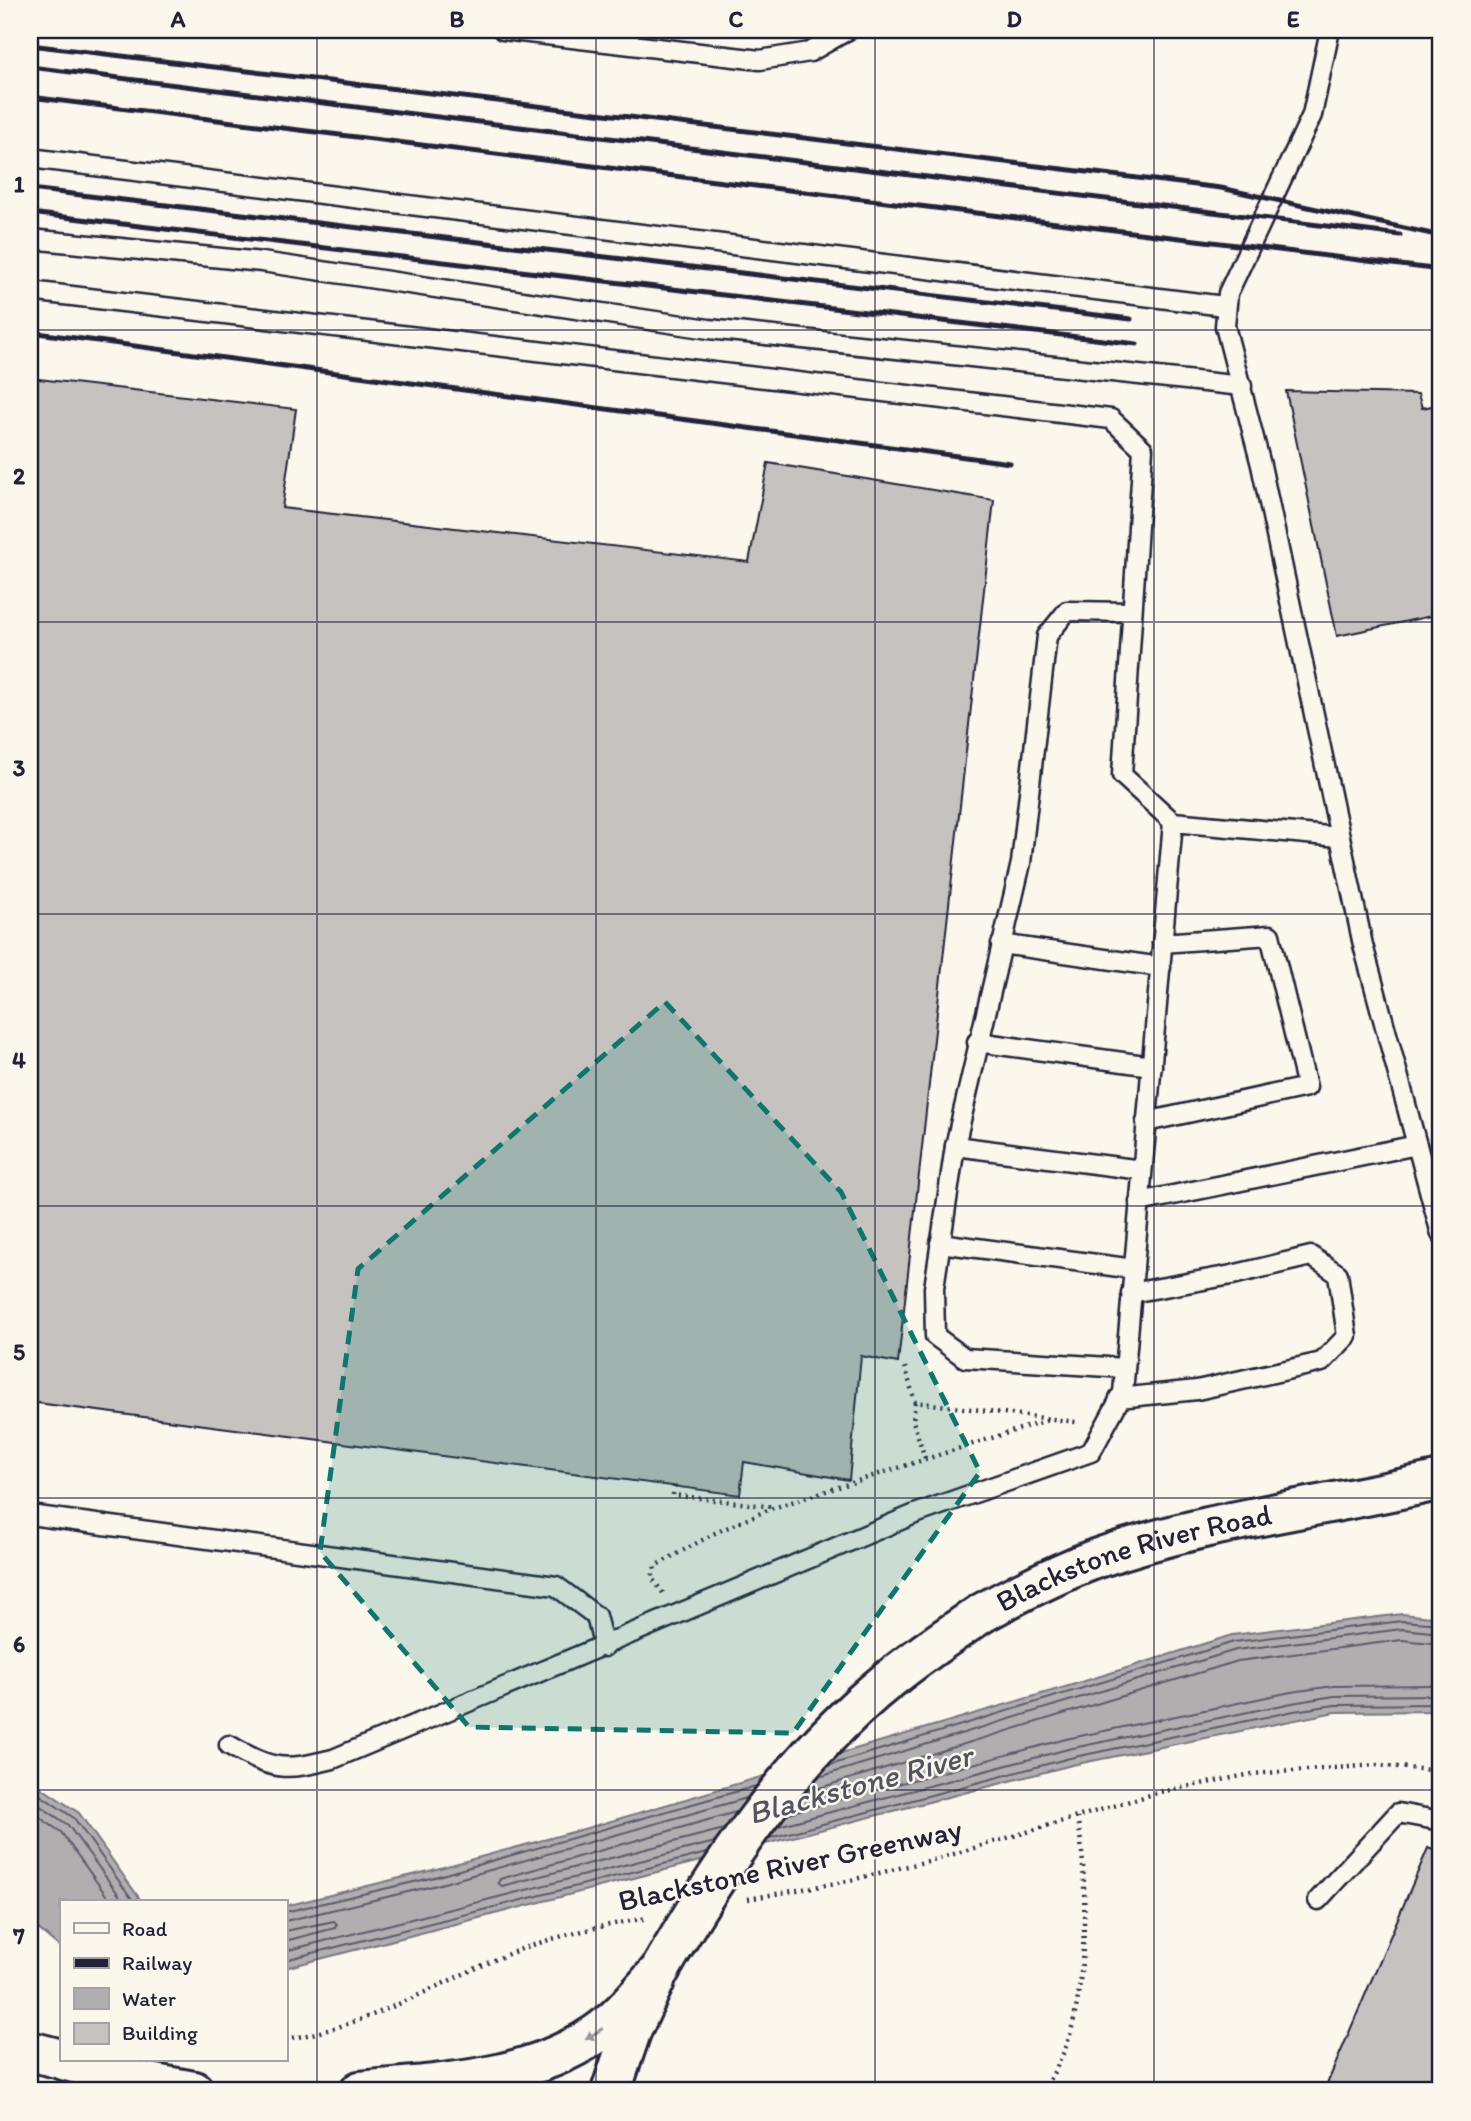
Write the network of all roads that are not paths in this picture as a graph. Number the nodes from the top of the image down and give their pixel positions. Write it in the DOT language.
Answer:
graph roads {
  1 [pos="503,30"];
  2 [pos="848,30"];
  3 [pos="1330,30"];
  4 [pos="30,158"];
  5 [pos="30,239"];
  6 [pos="30,291"];
  7 [pos="1224,306"];
  8 [pos="1242,386"];
  9 [pos="1132,612"];
  10 [pos="1173,822"];
  11 [pos="1339,837"];
  12 [pos="1162,943"];
  13 [pos="1001,944"];
  14 [pos="1161,967"];
  15 [pos="977,1042"];
  16 [pos="1152,1066"];
  17 [pos="1146,1122"];
  18 [pos="1417,1145"];
  19 [pos="955,1146"];
  20 [pos="1142,1170"];
  21 [pos="1139,1202"];
  22 [pos="1441,1234"];
  23 [pos="940,1243"];
  24 [pos="1134,1269"];
  25 [pos="1131,1293"];
  26 [pos="1125,1368"];
  27 [pos="1119,1398"];
  28 [pos="1441,1480"];
  29 [pos="30,1515"];
  30 [pos="604,1647"];
  31 [pos="229,1745"];
  32 [pos="1441,1821"];
  33 [pos="1318,1900"];
  34 [pos="660,1969"];
  35 [pos="30,2051"];
  36 [pos="60,2059"];
  37 [pos="69,2062"];
  38 [pos="194,2091"];
  39 [pos="360,2091"];
  40 [pos="611,2091"];
  1 -- 2 [label="lane"];
  3 -- 7 [label="lane"];
  4 -- 7 [label="lane"];
  5 -- 8 [label="lane"];
  6 -- 9 [label="lane"];
  7 -- 8 [label="lane"];
  8 -- 11 [label="lane"];
  9 -- 10 [label="lane"];
  9 -- 13 [label="lane"];
  10 -- 11 [label="lane"];
  10 -- 12 [label="lane"];
  11 -- 18 [label="lane"];
  12 -- 14 [label="lane"];
  12 -- 17 [label="lane"];
  13 -- 14 [label="lane"];
  13 -- 15 [label="lane"];
  14 -- 16 [label="lane"];
  15 -- 16 [label="lane"];
  15 -- 19 [label="lane"];
  16 -- 17 [label="lane"];
  17 -- 20 [label="lane"];
  18 -- 21 [label="lane"];
  18 -- 22 [label="lane"];
  19 -- 20 [label="lane"];
  19 -- 23 [label="lane"];
  20 -- 21 [label="lane"];
  21 -- 24 [label="lane"];
  23 -- 24 [label="lane"];
  23 -- 26 [label="lane"];
  24 -- 25 [label="lane"];
  25 -- 26 [label="lane"];
  25 -- 27 [label="lane"];
  26 -- 27 [label="lane"];
  27 -- 30 [label="lane"];
  28 -- 34 [label="main road, Blackstone River Road, bridge"];
  29 -- 30 [label="lane"];
  30 -- 31 [label="lane"];
  32 -- 33 [label="lane"];
  34 -- 39 [label="main road, one-way"];
  34 -- 40 [label="main road, Blackstone River Road"];
  35 -- 36 [label="main road"];
  37 -- 38 [label="main road"];
}
